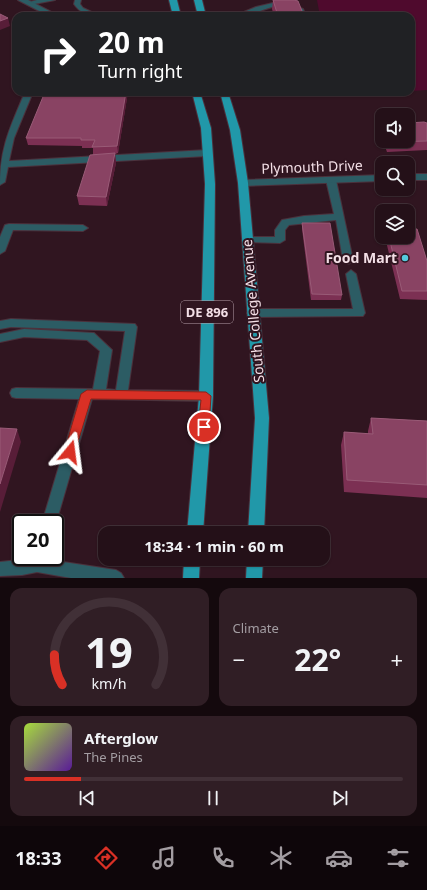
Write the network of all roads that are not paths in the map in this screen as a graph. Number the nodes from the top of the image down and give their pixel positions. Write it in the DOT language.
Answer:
graph roads {
  1 [pos="52,0"];
  2 [pos="78,0"];
  3 [pos="173,0"];
  4 [pos="198,0"];
  5 [pos="25,2"];
  6 [pos="46,12"];
  7 [pos="87,12"];
  8 [pos="176,12"];
  9 [pos="201,12"];
  10 [pos="250,12"];
  11 [pos="302,12"];
  12 [pos="27,96"];
  13 [pos="197,96"];
  14 [pos="225,96"];
  15 [pos="207,153"];
  16 [pos="4,164"];
  17 [pos="415,177"];
  18 [pos="427,177"];
  19 [pos="375,178"];
  20 [pos="331,180"];
  21 [pos="0,182"];
  22 [pos="243,183"];
  23 [pos="340,217"];
  24 [pos="83,228"];
  25 [pos="247,240"];
  26 [pos="0,250"];
  27 [pos="348,260"];
  28 [pos="351,274"];
  29 [pos="253,313"];
  30 [pos="4,323"];
  31 [pos="0,338"];
  32 [pos="16,393"];
  33 [pos="93,394"];
  34 [pos="121,395"];
  35 [pos="206,396"];
  36 [pos="52,514"];
  37 [pos="196,526"];
  38 [pos="256,526"];
  39 [pos="27,566"];
  40 [pos="61,566"];
  41 [pos="192,566"];
  42 [pos="255,566"];
  43 [pos="0,569"];
  44 [pos="116,578"];
  45 [pos="191,578"];
  46 [pos="254,578"];
  1 -- 5 [label="lane"];
  2 -- 7 [label="lane"];
  3 -- 8 [label="main road"];
  4 -- 9 [label="main road"];
  5 -- 6 [label="street"];
  10 -- 11 [label="lane"];
  12 -- 16 [label="lane"];
  13 -- 15 [label="main road, DE 896"];
  14 -- 22 [label="main road, South College Avenue / DE 896"];
  15 -- 16 [label="lane"];
  15 -- 35 [label="main road, DE 896"];
  16 -- 21 [label="lane"];
  17 -- 18 [label="street"];
  19 -- 20 [label="street, Plymouth Drive"];
  20 -- 22 [label="street, Plymouth Drive"];
  20 -- 23 [label="lane"];
  22 -- 25 [label="main road, South College Avenue / DE 896"];
  23 -- 25 [label="lane"];
  23 -- 27 [label="lane"];
  24 -- 26 [label="lane"];
  25 -- 29 [label="main road, South College Avenue / DE 896"];
  28 -- 29 [label="lane"];
  29 -- 38 [label="main road, South College Avenue / DE 896"];
  30 -- 34 [label="lane"];
  31 -- 33 [label="lane"];
  32 -- 33 [label="lane"];
  33 -- 34 [label="lane"];
  33 -- 36 [label="lane"];
  34 -- 35 [label="lane"];
  35 -- 37 [label="main road, DE 896"];
  39 -- 43 [label="lane"];
  40 -- 44 [label="lane"];
  41 -- 45 [label="main road"];
  42 -- 46 [label="main road"];
}
